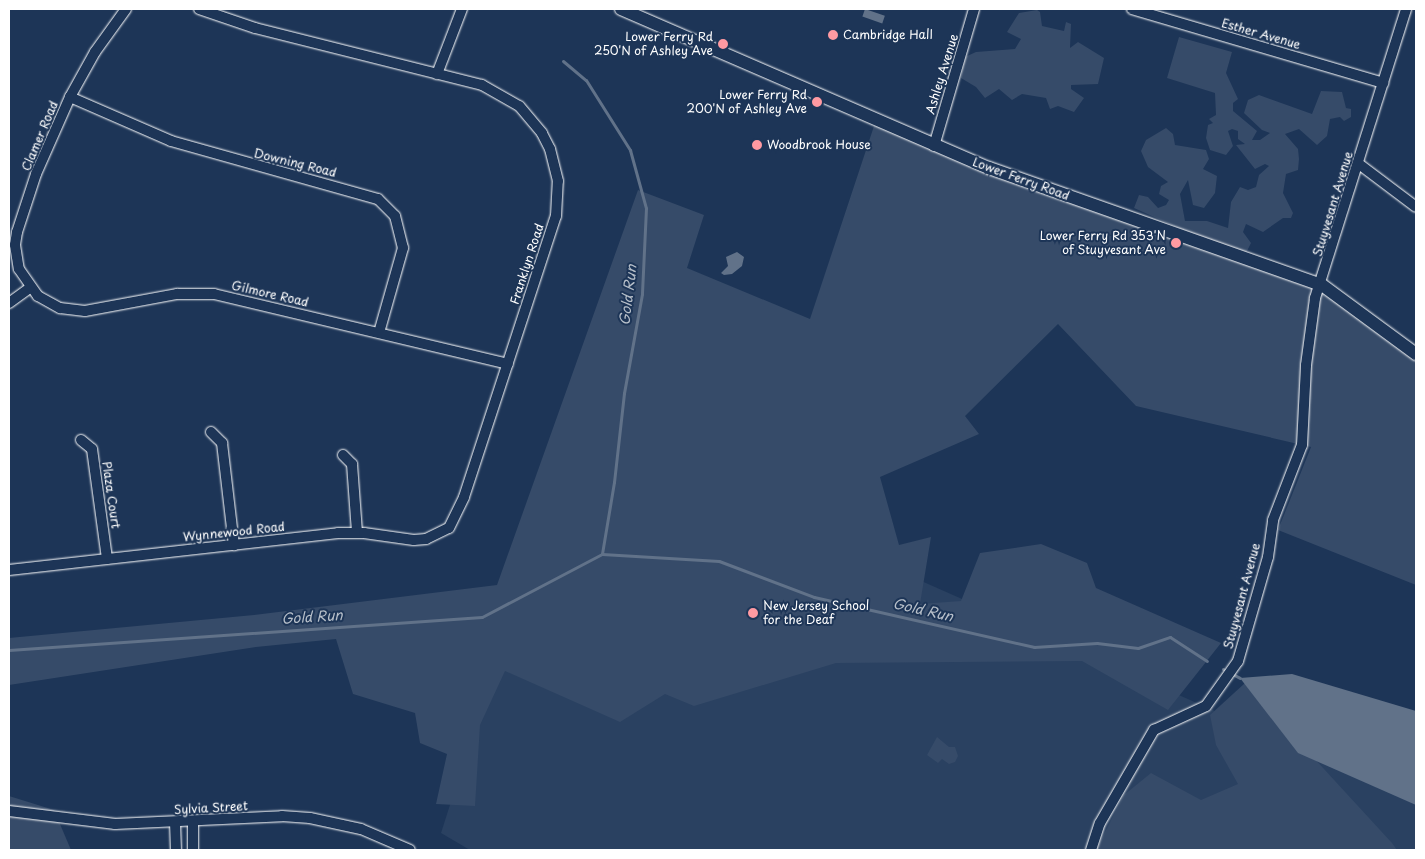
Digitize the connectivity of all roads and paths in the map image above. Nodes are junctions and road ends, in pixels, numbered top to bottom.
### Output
1 (126, 9) edge
2 (199, 9) edge
3 (462, 9) edge
4 (621, 9) edge
5 (974, 9) edge
6 (1132, 9) edge
7 (1406, 9) edge
8 (437, 74) junction
9 (1383, 84) junction
10 (70, 97) junction
11 (934, 146) junction
12 (1359, 164) junction
13 (1416, 207) edge
14 (1322, 284) junction
15 (30, 288) junction
16 (9, 303) edge
17 (379, 333) junction
18 (1416, 354) edge
19 (508, 364) junction
20 (211, 432) dead end
21 (81, 440) dead end
22 (343, 455) dead end
23 (454, 520) joint
24 (357, 532) junction
25 (234, 545) junction
26 (107, 559) junction
27 (9, 570) edge
28 (9, 811) edge
29 (193, 821) junction
30 (175, 822) junction
31 (176, 850) edge
32 (193, 850) edge
33 (410, 850) edge
34 (1090, 850) edge

1 - 10 street, Clamer Road
2 - 8 street
3 - 8 street
4 - 11 street, Lower Ferry Road
5 - 11 street, Ashley Avenue
6 - 9 street, Esther Avenue
7 - 9 street, Stuyvesant Avenue
8 - 19 street, Franklyn Road
9 - 12 street, Stuyvesant Avenue
10 - 15 street, Clamer Road
10 - 17 street, Downing Road
11 - 14 street, Lower Ferry Road
12 - 13 street
12 - 14 street, Stuyvesant Avenue
14 - 18 street, Lower Ferry Road
14 - 34 street, Stuyvesant Avenue
15 - 16 street
15 - 17 street, Gilmore Road
17 - 19 street, Gilmore Road
19 - 23 street, Franklyn Road
20 - 25 street
21 - 26 street, Plaza Court
22 - 24 street
23 - 24 street, Wynnewood Road
24 - 25 street, Wynnewood Road
25 - 26 street, Wynnewood Road
26 - 27 street, Wynnewood Road
28 - 30 street, Sylvia Street
29 - 30 street, Sylvia Street
29 - 32 street
29 - 33 street, Sylvia Street
30 - 31 street

